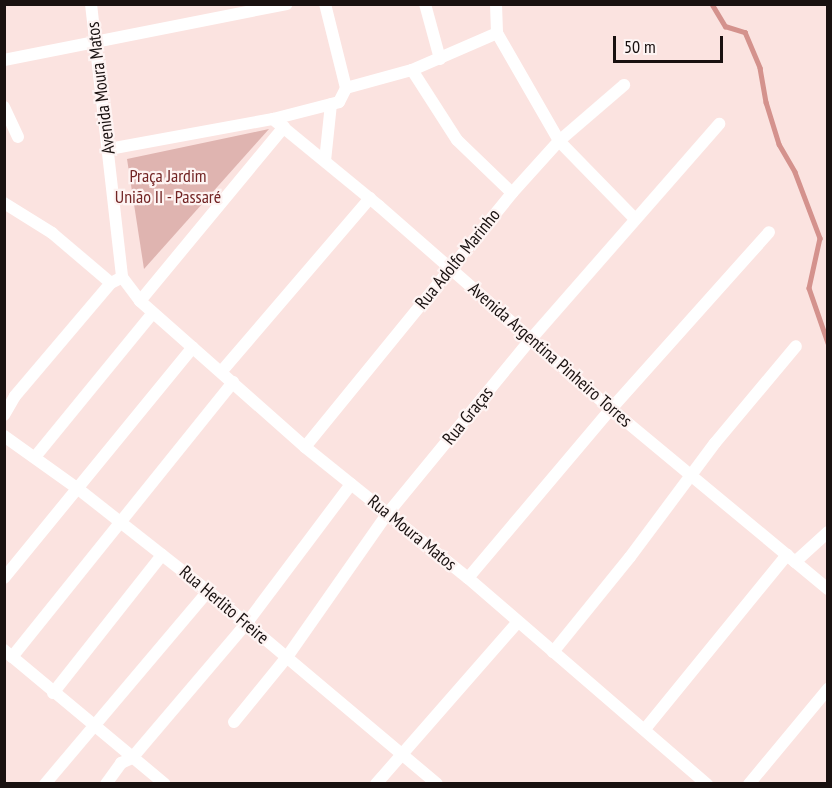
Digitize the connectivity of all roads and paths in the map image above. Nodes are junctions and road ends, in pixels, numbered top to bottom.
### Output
1 (91, 4) edge
2 (286, 4) edge
3 (326, 4) edge
4 (425, 4) edge
5 (496, 4) edge
6 (497, 33) junction
7 (96, 43) junction
8 (440, 59) junction
9 (4, 60) edge
10 (412, 70) junction
11 (624, 85) dead end
12 (346, 88) junction
13 (331, 104) junction
14 (4, 107) edge
15 (279, 123) junction
16 (719, 124) dead end
17 (18, 137) dead end
18 (559, 141) junction
19 (109, 149) junction
20 (325, 161) junction
21 (512, 193) junction
22 (370, 198) junction
23 (4, 203) edge
24 (635, 219) junction
25 (769, 232) dead end
26 (450, 268) junction
27 (117, 280) junction
28 (141, 302) junction
29 (153, 313) junction
30 (531, 339) junction
31 (796, 346) dead end
32 (193, 347) junction
33 (221, 372) junction
34 (233, 382) junction
35 (611, 410) junction
36 (4, 415) edge
37 (4, 436) edge
38 (305, 447) junction
39 (35, 457) junction
40 (691, 475) junction
41 (351, 484) junction
42 (77, 488) junction
43 (388, 513) junction
44 (121, 521) junction
45 (828, 532) edge
46 (162, 555) junction
47 (791, 558) junction
48 (4, 578) edge
49 (468, 578) junction
50 (828, 589) edge
51 (208, 591) junction
52 (516, 623) junction
53 (246, 624) junction
54 (553, 652) junction
55 (8, 653) edge
56 (287, 657) junction
57 (828, 689) edge
58 (53, 693) junction
59 (234, 722) dead end
60 (93, 726) junction
61 (645, 729) junction
62 (402, 754) junction
63 (132, 758) junction
64 (45, 783) edge
65 (106, 783) edge
66 (165, 783) edge
67 (376, 783) edge
68 (437, 783) edge
69 (707, 783) edge
70 (749, 783) edge

1 - 7 street, Avenida Moura Matos
2 - 7 street
3 - 12 street
4 - 8 street
5 - 6 street
6 - 8 street
6 - 18 street
7 - 9 street
7 - 19 street, Avenida Moura Matos
8 - 10 street
10 - 12 street
10 - 21 street
11 - 18 street, Rua Adolfo Marinho
12 - 13 street
13 - 15 street
13 - 20 street
14 - 17 street
15 - 19 street
15 - 20 street, Avenida Argentina Pinheiro Torres
15 - 28 street
16 - 24 street, Rua Graças
18 - 21 street, Rua Adolfo Marinho
18 - 24 street
19 - 27 street, Avenida Moura Matos
20 - 22 street, Avenida Argentina Pinheiro Torres
21 - 26 street, Rua Adolfo Marinho
22 - 26 street, Avenida Argentina Pinheiro Torres
22 - 33 street
23 - 27 street
24 - 30 street, Rua Graças
25 - 35 street
26 - 30 street, Avenida Argentina Pinheiro Torres
26 - 38 street, Rua Adolfo Marinho
27 - 28 street, Rua Moura Matos
27 - 36 street
28 - 29 street, Rua Moura Matos
29 - 32 street, Rua Moura Matos
29 - 39 street
30 - 35 street, Avenida Argentina Pinheiro Torres
30 - 43 street, Rua Graças
31 - 40 street
32 - 33 street, Rua Moura Matos
32 - 42 street
33 - 34 street, Rua Moura Matos
34 - 38 street, Rua Moura Matos
34 - 44 street
35 - 40 street, Avenida Argentina Pinheiro Torres
35 - 49 street
37 - 39 street, Rua Herlito Freire
38 - 41 street, Rua Moura Matos
39 - 42 street, Rua Herlito Freire
40 - 47 street, Avenida Argentina Pinheiro Torres
40 - 54 street
41 - 43 street, Rua Moura Matos
41 - 53 street
42 - 44 street, Rua Herlito Freire
42 - 48 street
43 - 49 street, Rua Moura Matos
43 - 56 street, Rua Graças
44 - 46 street, Rua Herlito Freire
44 - 55 street
45 - 47 street
46 - 51 street, Rua Herlito Freire
46 - 58 street
47 - 50 street, Avenida Argentina Pinheiro Torres
47 - 61 street
49 - 52 street, Rua Moura Matos
51 - 53 street, Rua Herlito Freire
51 - 60 street
52 - 54 street, Rua Moura Matos
52 - 62 street
53 - 56 street, Rua Herlito Freire
53 - 63 street
54 - 61 street, Rua Moura Matos
55 - 58 street
56 - 59 street, Rua Graças
56 - 62 street, Rua Herlito Freire
57 - 70 street
58 - 60 street
60 - 63 street
60 - 64 street
61 - 69 street, Rua Moura Matos
62 - 67 street
62 - 68 street, Rua Herlito Freire
63 - 65 street
63 - 66 street

